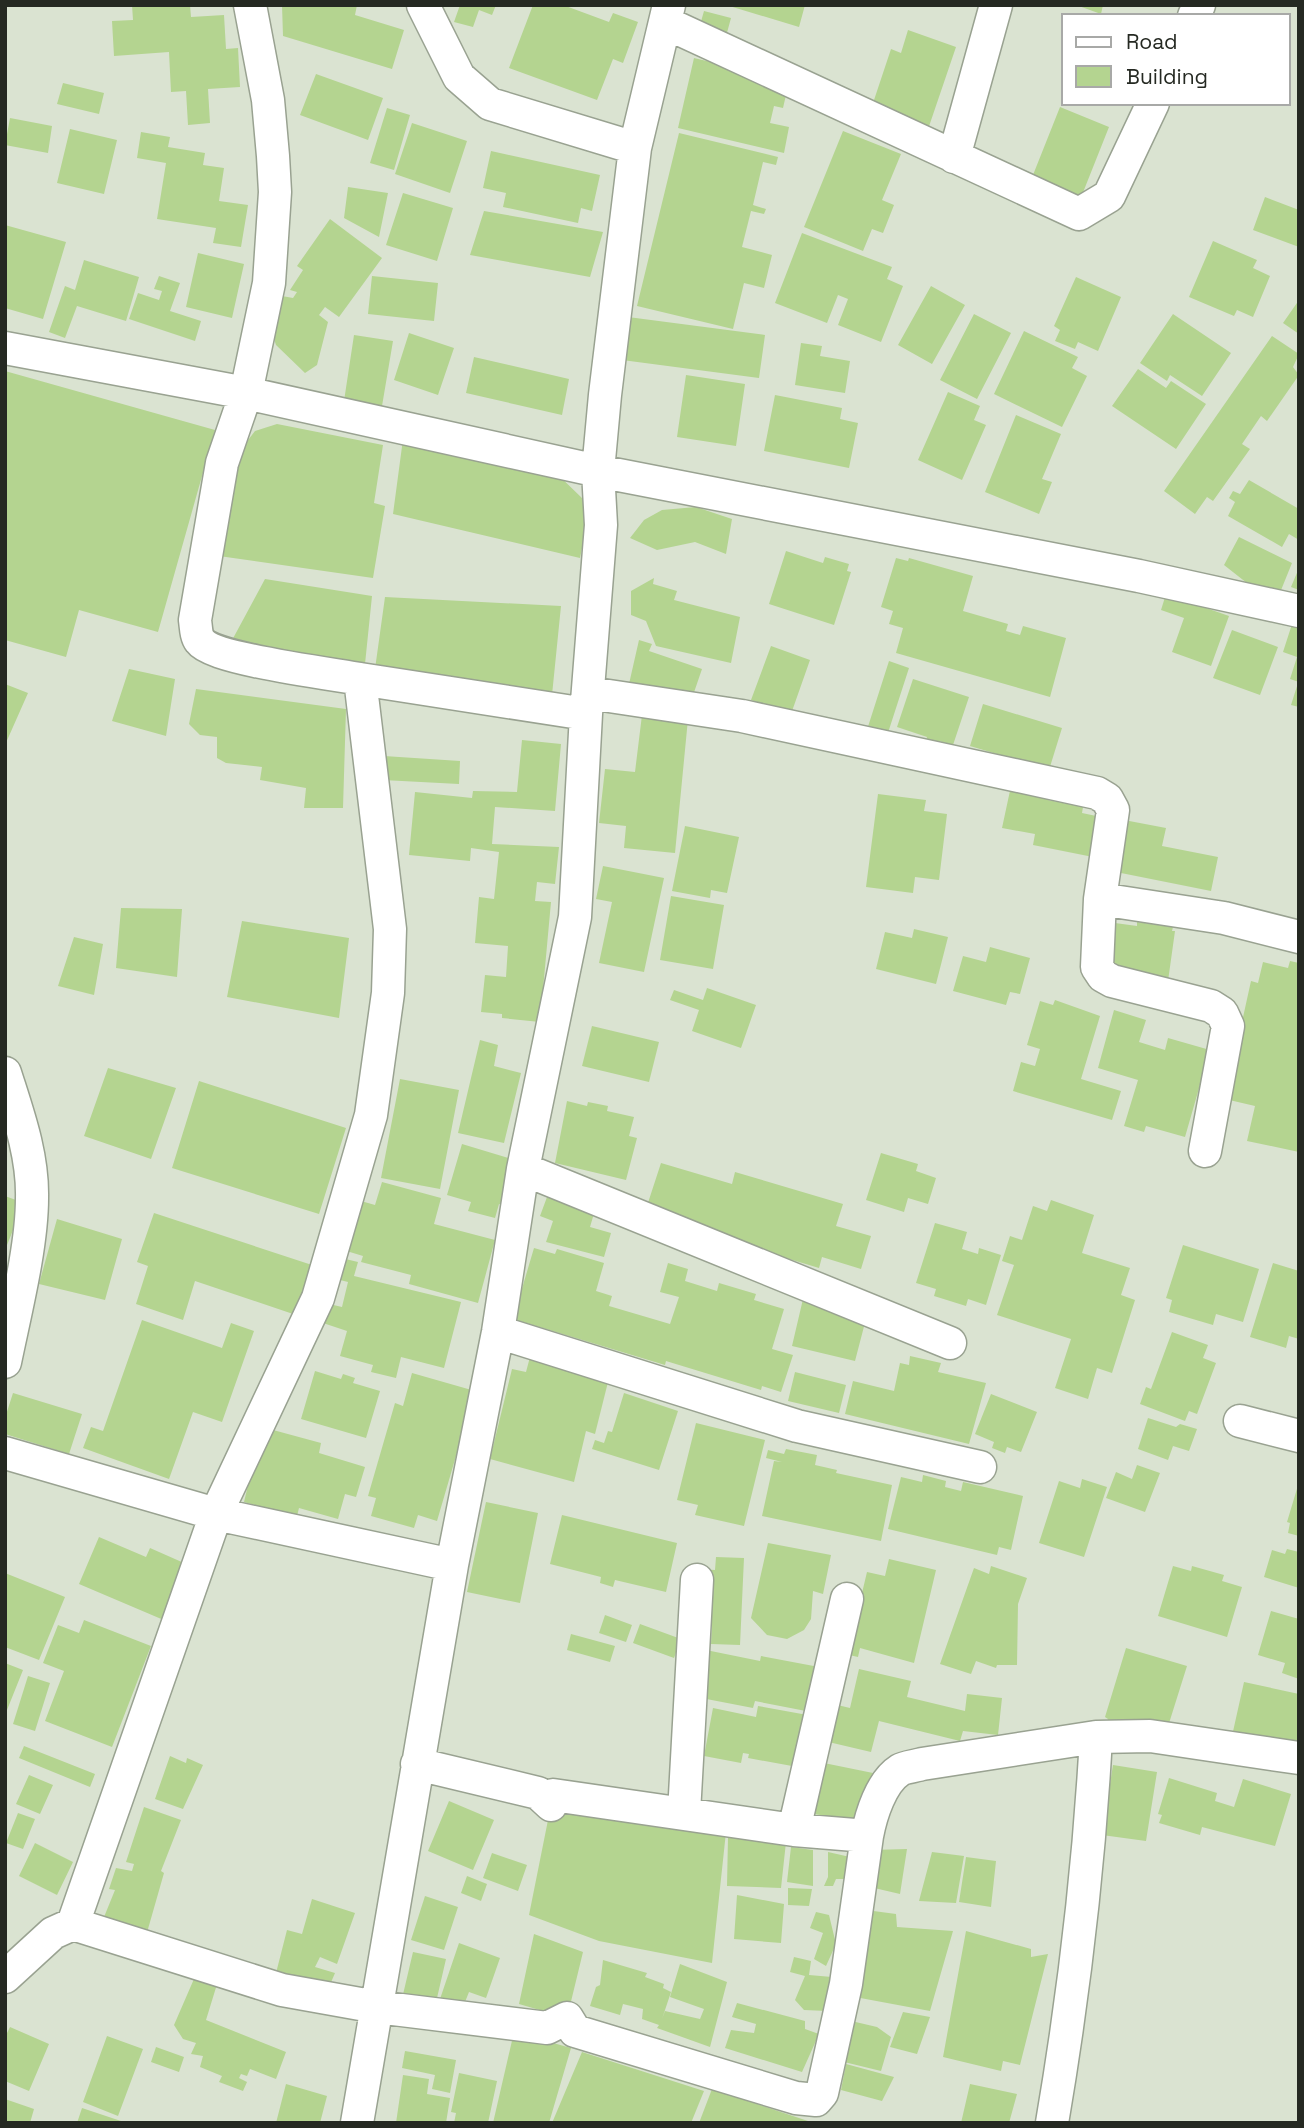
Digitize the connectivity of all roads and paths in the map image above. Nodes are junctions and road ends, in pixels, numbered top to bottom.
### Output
1 (250, 5) edge
2 (423, 5) edge
3 (996, 5) edge
4 (668, 14) edge
5 (1152, 105) edge
6 (635, 148) junction
7 (954, 157) junction
8 (6, 349) edge
9 (246, 393) junction
10 (598, 471) junction
11 (1299, 611) edge
12 (360, 679) junction
13 (587, 704) junction
14 (1100, 899) junction
15 (1299, 937) edge
16 (5, 1073) edge
17 (1205, 1151) dead end
18 (523, 1169) junction
19 (498, 1332) junction
20 (950, 1343) dead end
21 (5, 1362) edge
22 (1240, 1420) dead end
23 (1299, 1436) edge
24 (5, 1453) edge
25 (980, 1467) dead end
26 (216, 1514) junction
27 (452, 1566) junction
28 (696, 1580) dead end
29 (848, 1599) dead end
30 (1096, 1737) junction
31 (1299, 1758) edge
32 (417, 1764) junction
33 (684, 1813) junction
34 (794, 1830) junction
35 (867, 1836) junction
36 (73, 1924) junction
37 (5, 1977) edge
38 (377, 2007) junction
39 (356, 2123) edge
40 (1052, 2123) edge

1 - 9 street
2 - 6 street
3 - 7 street
4 - 6 street
4 - 7 street
5 - 7 street
6 - 10 street
8 - 9 street
9 - 10 street
9 - 12 street
10 - 11 street
10 - 13 street
12 - 13 street
12 - 26 street
13 - 14 street
13 - 18 street
14 - 15 street
14 - 17 street
16 - 21 street
18 - 19 street
18 - 20 street
19 - 25 street
19 - 27 street
22 - 23 street
24 - 26 street
26 - 27 street
26 - 36 street
27 - 32 street
28 - 33 street
29 - 34 street
30 - 31 street
30 - 35 street
30 - 40 street
32 - 33 street
32 - 38 street
33 - 34 street
34 - 35 street
35 - 38 street
36 - 37 street
36 - 38 street
38 - 39 street

